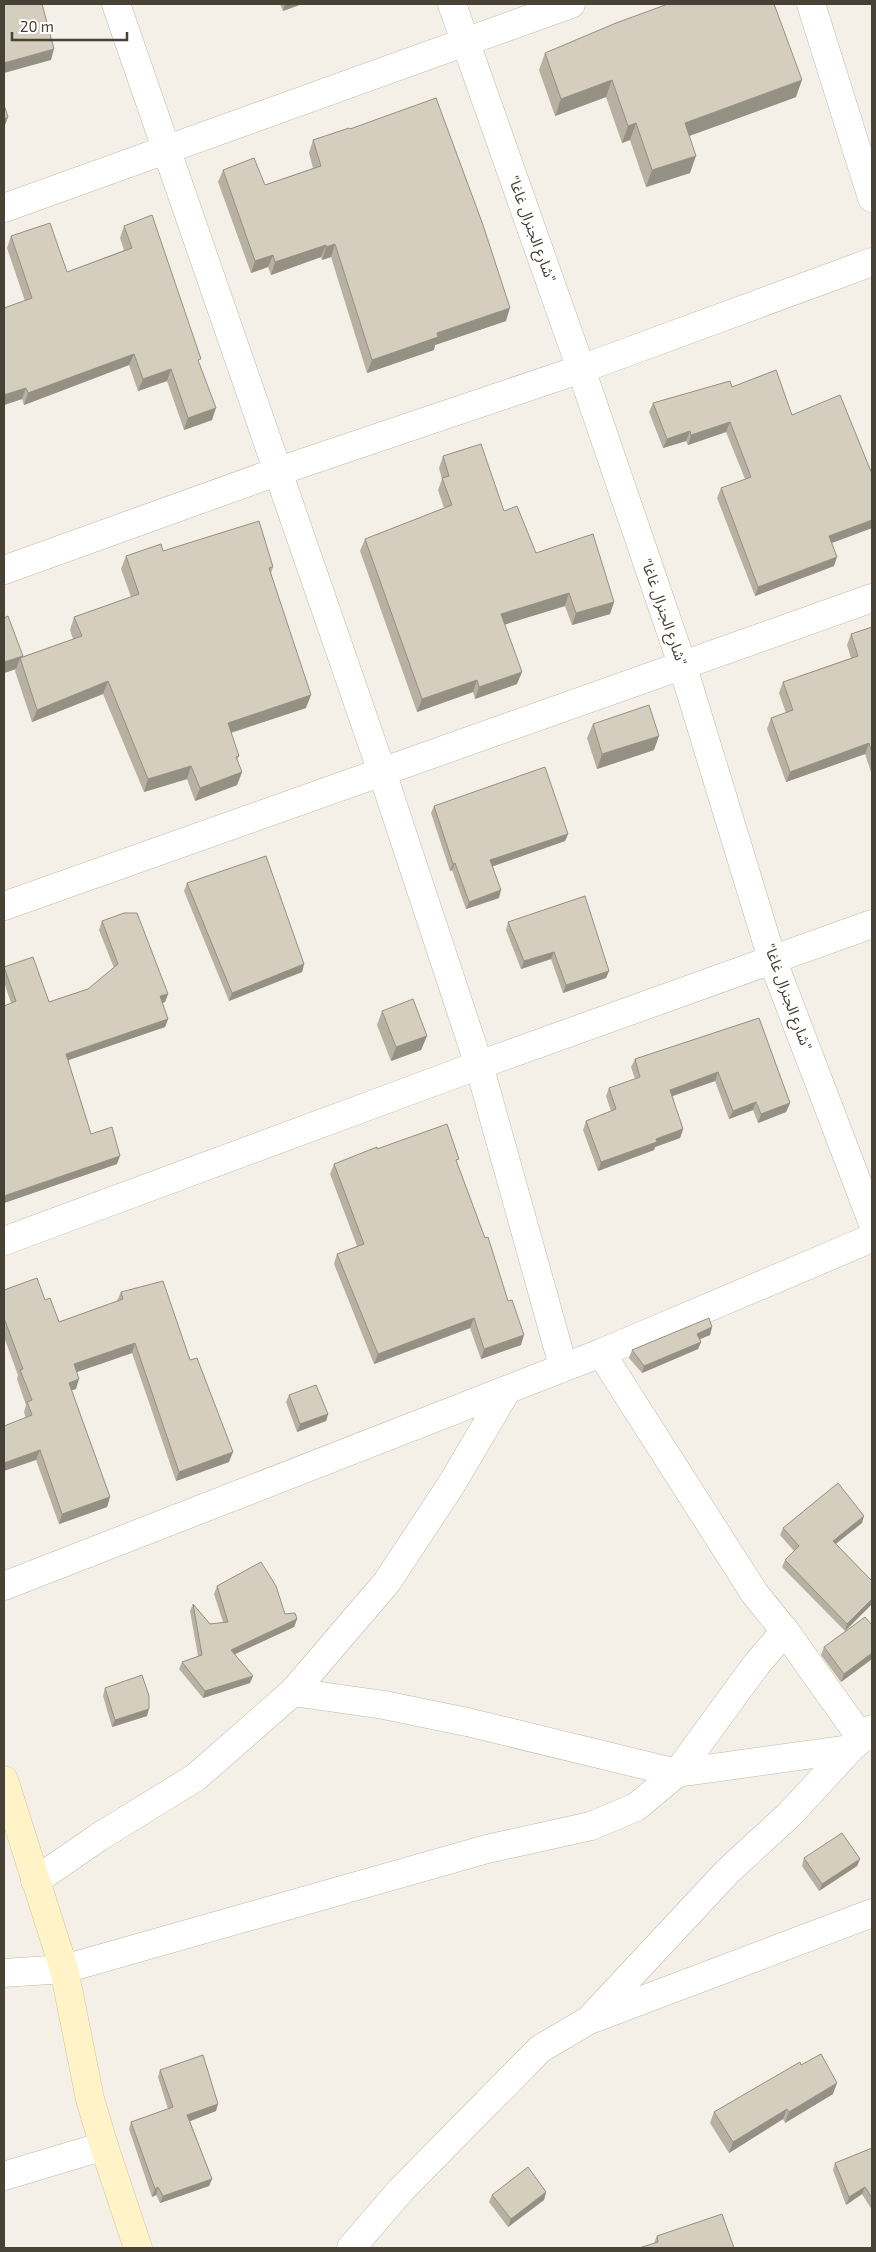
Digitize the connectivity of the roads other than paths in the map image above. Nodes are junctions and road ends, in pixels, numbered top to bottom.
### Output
1 (116, 4) edge
2 (452, 4) edge
3 (571, 4) edge
4 (811, 4) edge
5 (465, 43) junction
6 (165, 150) junction
7 (872, 198) edge
8 (4, 208) edge
9 (872, 262) edge
10 (581, 369) junction
11 (279, 471) junction
12 (4, 570) edge
13 (872, 598) edge
14 (682, 664) junction
15 (382, 772) junction
16 (4, 906) edge
17 (872, 924) edge
18 (772, 959) junction
19 (479, 1065) junction
20 (872, 1221) edge
21 (872, 1238) edge
22 (4, 1241) edge
23 (600, 1353) junction
24 (563, 1366) junction
25 (506, 1390) junction
26 (4, 1586) edge
27 (785, 1631) junction
28 (293, 1692) junction
29 (861, 1739) edge
30 (678, 1773) junction
31 (4, 1780) edge
32 (35, 1881) junction
33 (872, 1913) edge
34 (64, 1969) junction
35 (4, 1973) edge
36 (589, 2020) junction
37 (104, 2146) junction
38 (4, 2176) edge
39 (138, 2248) edge
40 (351, 2248) edge

1 - 6 street
2 - 5 street, "شارع الجنرال غاغا"
3 - 5 street
4 - 7 street
5 - 6 street
5 - 10 street, "شارع الجنرال غاغا"
6 - 8 street
6 - 11 street
9 - 10 street
10 - 11 street
10 - 14 street, "شارع الجنرال غاغا"
11 - 12 street
11 - 15 street
13 - 14 street
14 - 15 street
14 - 18 street, "شارع الجنرال غاغا"
15 - 16 street
15 - 19 street
17 - 18 street
18 - 19 street
18 - 20 street, "شارع الجنرال غاغا"
19 - 22 street
19 - 24 street
21 - 23 street
23 - 24 street
23 - 27 street
24 - 25 street
25 - 26 street
25 - 28 street
27 - 29 street
27 - 30 street
28 - 30 street
28 - 32 street
29 - 30 street
29 - 36 street
30 - 34 street
31 - 32 main road
32 - 34 main road
33 - 36 street
34 - 35 street
34 - 37 main road
36 - 40 street
37 - 38 street
37 - 39 main road

